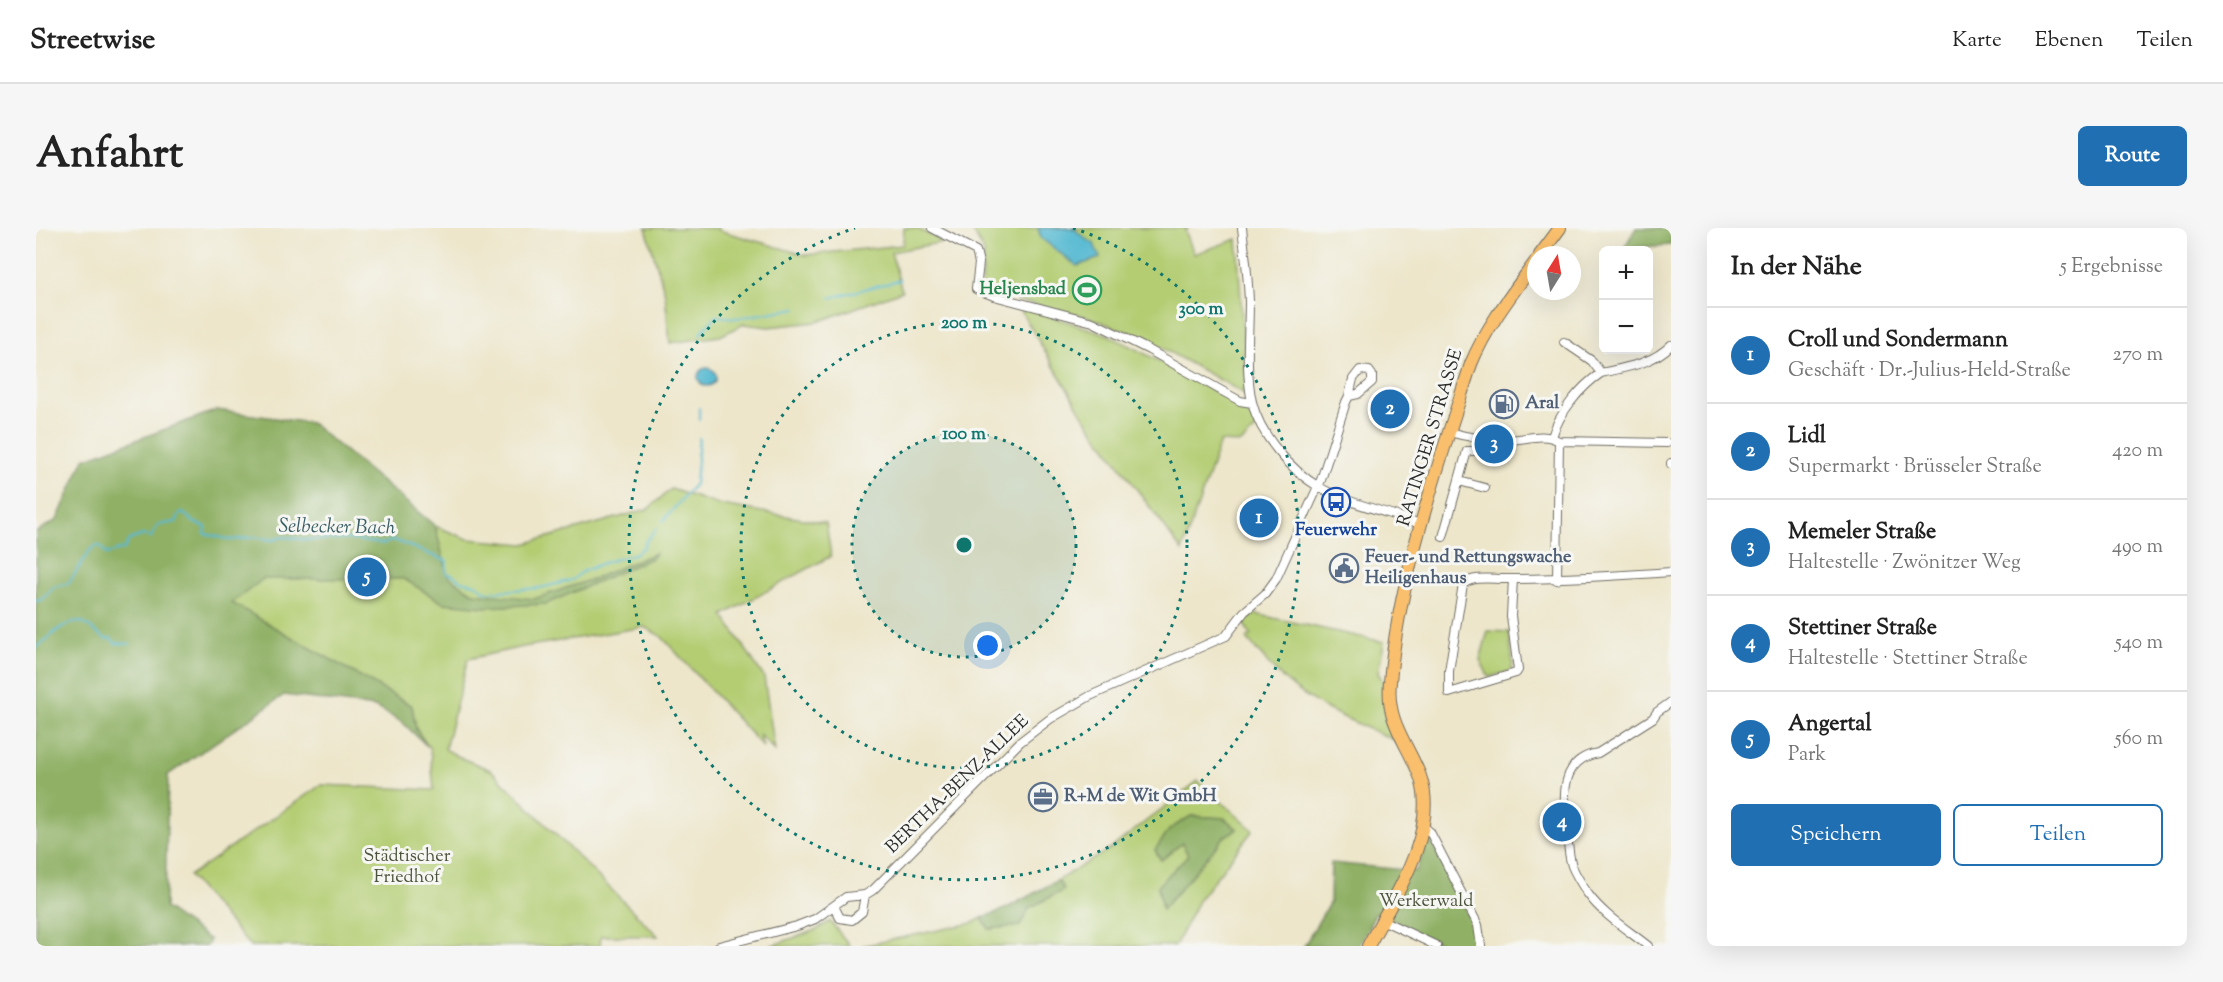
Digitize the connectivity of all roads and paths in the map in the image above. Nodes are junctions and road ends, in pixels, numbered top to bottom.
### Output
1 (932, 228) edge
2 (1242, 228) edge
3 (1560, 228) edge
4 (1547, 246) edge
5 (1527, 273) edge
6 (1564, 342) dead end
7 (1671, 345) edge
8 (1601, 373) junction
9 (1350, 396) dead end
10 (1252, 403) junction
11 (1449, 432) junction
12 (1489, 439) junction
13 (1556, 439) junction
14 (1670, 443) edge
15 (1459, 481) junction
16 (1318, 487) junction
17 (1485, 488) dead end
18 (1422, 525) junction
19 (1443, 537) dead end
20 (1671, 572) edge
21 (1513, 579) junction
22 (1557, 580) junction
23 (1671, 702) edge
24 (1422, 825) junction
25 (865, 895) junction
26 (834, 906) junction
27 (1382, 920) junction
28 (719, 946) edge
29 (1368, 946) edge
30 (1437, 946) edge
31 (1481, 946) edge
32 (1648, 946) edge

1 - 10 street
2 - 10 street
3 - 4 main road
5 - 11 main road, RATINGER STRASSE
6 - 8 street
7 - 8 street
8 - 13 street
9 - 16 street, BERTHA-BENZ-ALLEE
10 - 16 street
11 - 12 street
11 - 18 main road, RATINGER STRASSE
12 - 13 street
12 - 15 street
13 - 14 street
13 - 22 street
15 - 17 street
15 - 19 street
16 - 18 street
16 - 25 street, BERTHA-BENZ-ALLEE
18 - 24 main road, RATINGER STRASSE
20 - 22 street
21 - 21 street
21 - 22 street
23 - 32 street
24 - 27 main road, RATINGER STRASSE
24 - 31 street
25 - 26 street, BERTHA-BENZ-ALLEE
25 - 26 street
26 - 28 street, BERTHA-BENZ-ALLEE
27 - 29 main road, RATINGER STRASSE
27 - 30 street

